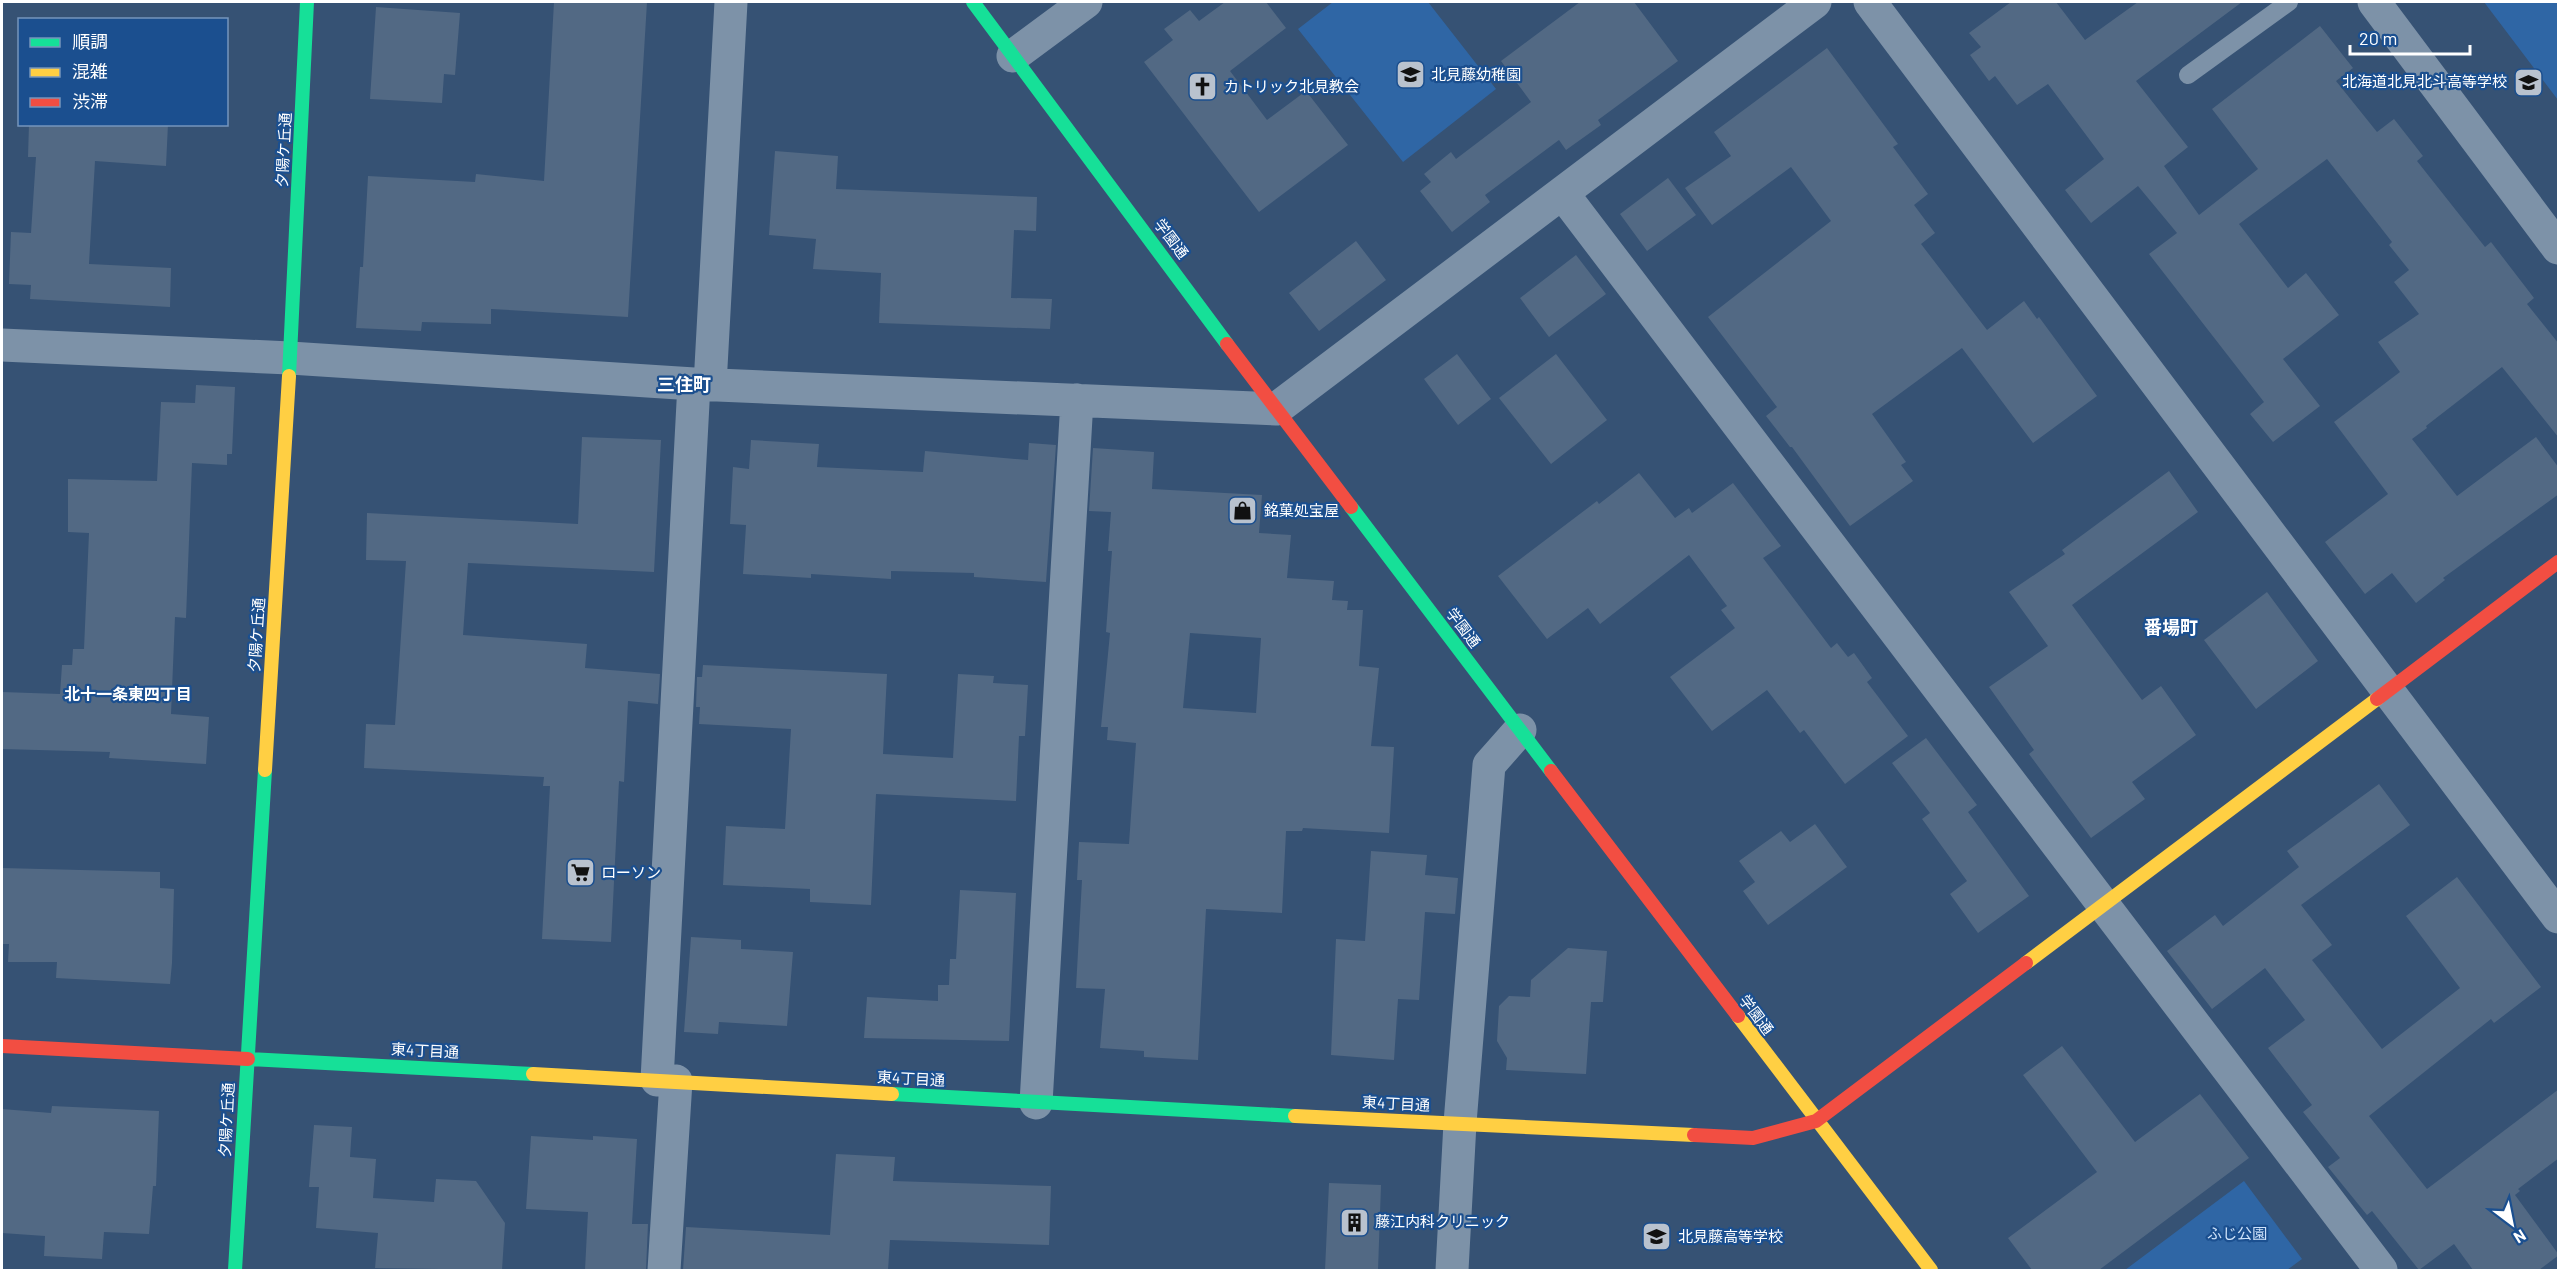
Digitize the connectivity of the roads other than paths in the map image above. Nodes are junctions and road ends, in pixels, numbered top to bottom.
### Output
1 (307, 2) edge
2 (731, 2) edge
3 (973, 2) edge
4 (1086, 2) edge
5 (1815, 2) edge
6 (1869, 2) edge
7 (2289, 2) edge
8 (2374, 2) edge
9 (1014, 56) junction
10 (2188, 75) dead end
11 (1563, 194) junction
12 (2559, 248) edge
13 (2, 345) edge
14 (290, 358) junction
15 (702, 384) junction
16 (1077, 400) junction
17 (1276, 408) junction
18 (2559, 562) edge
19 (2388, 691) junction
20 (1520, 730) junction
21 (2102, 906) junction
22 (2559, 917) edge
23 (2, 1046) edge
24 (247, 1059) junction
25 (667, 1081) junction
26 (1036, 1103) junction
27 (1816, 1121) junction
28 (1460, 1123) junction
29 (235, 1270) edge
30 (664, 1270) edge
31 (1452, 1270) edge
32 (1931, 1270) edge
33 (2381, 1270) edge

1 - 14 street, 夕陽ケ丘通
2 - 15 street
3 - 9 street, 学園通
4 - 9 street
5 - 11 street
6 - 19 street
7 - 10 lane
8 - 12 street
9 - 17 street, 学園通
11 - 17 street
11 - 21 street
13 - 14 street
14 - 15 street
14 - 24 street, 夕陽ケ丘通
15 - 16 street
15 - 25 street
16 - 17 street
16 - 26 street
17 - 20 street, 学園通
18 - 19 street
19 - 21 street
19 - 22 street
20 - 27 street, 学園通
20 - 28 street
21 - 27 street
21 - 33 street
23 - 24 street, 東4丁目通
24 - 25 street, 東4丁目通
24 - 29 street, 夕陽ケ丘通
25 - 26 street, 東4丁目通
25 - 30 street
26 - 28 street, 東4丁目通
27 - 28 street, 東4丁目通
27 - 32 street, 学園通
28 - 31 street

